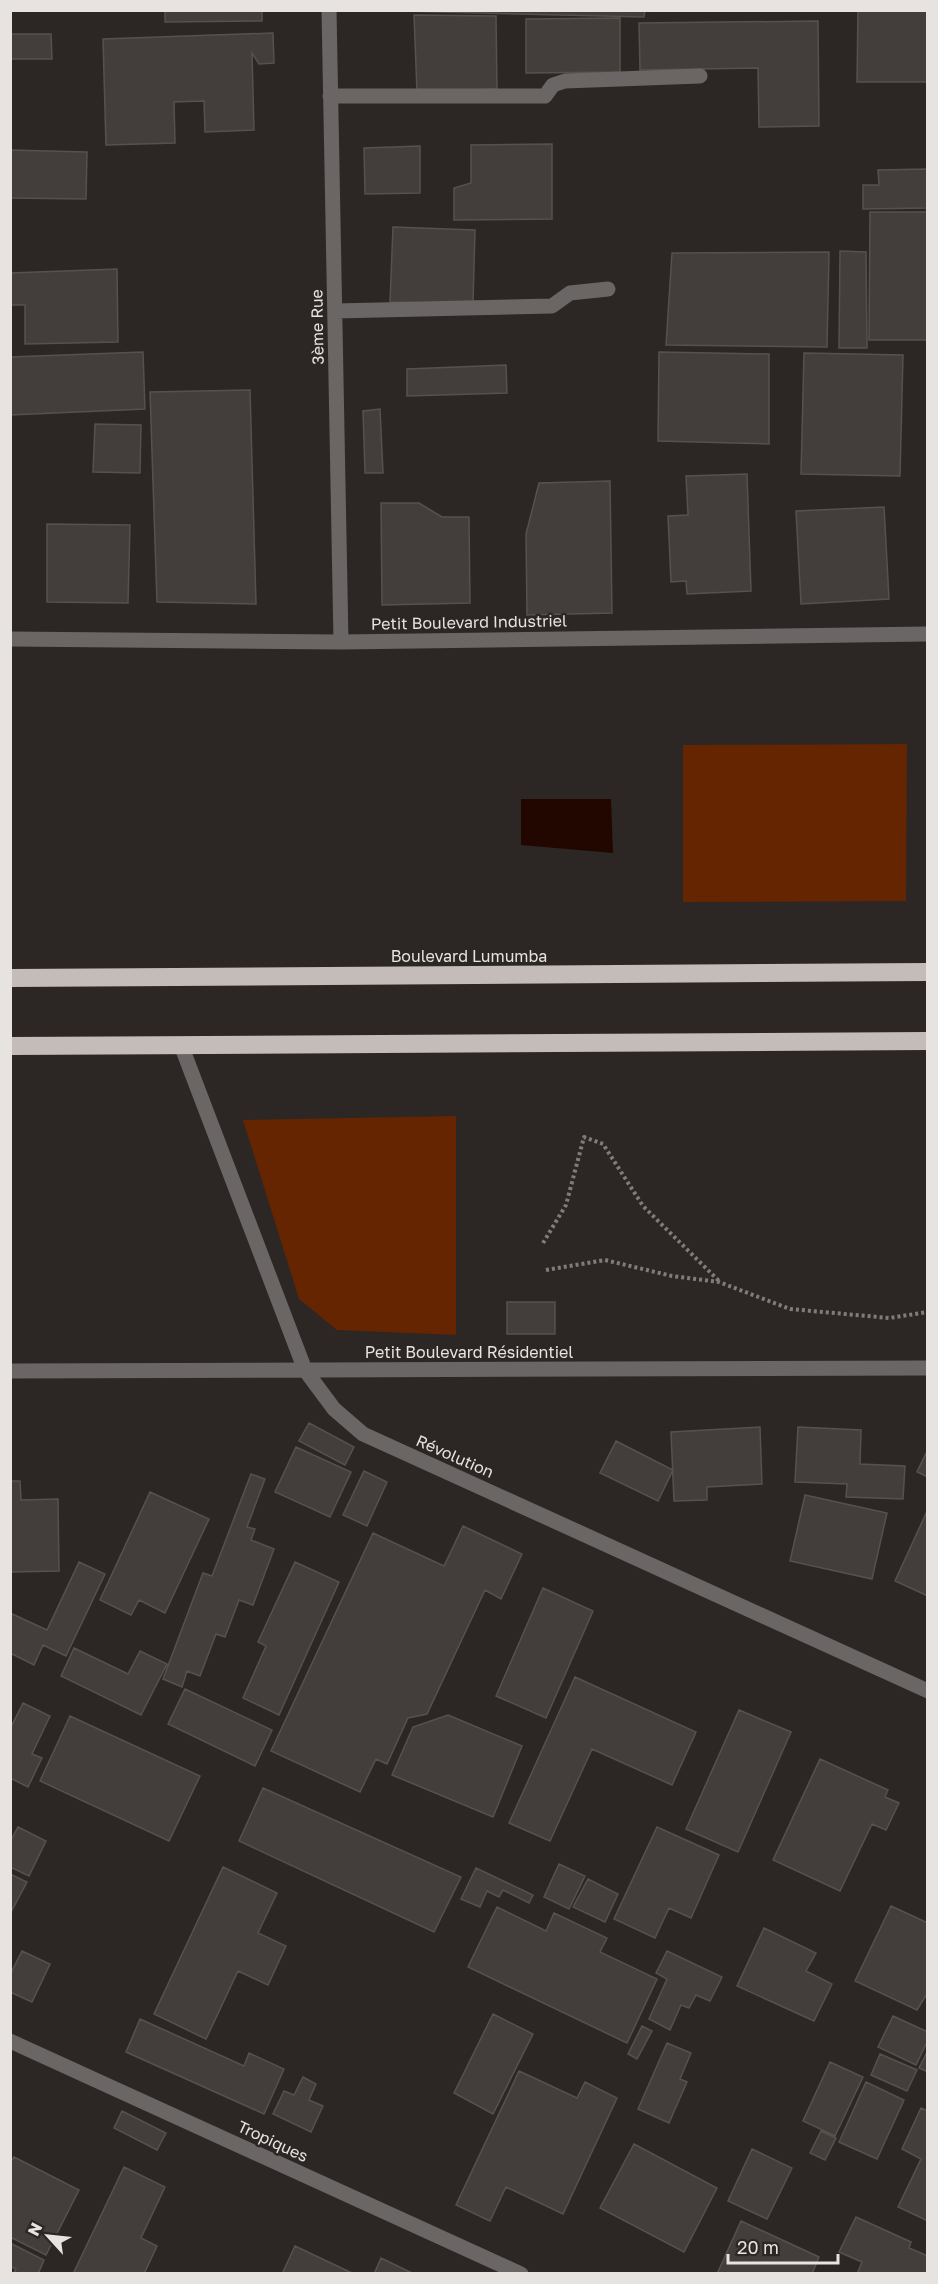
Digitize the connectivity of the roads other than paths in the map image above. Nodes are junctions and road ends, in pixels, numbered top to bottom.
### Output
1 (329, 10) edge
2 (700, 76) dead end
3 (330, 96) junction
4 (608, 289) dead end
5 (335, 311) junction
6 (927, 634) edge
7 (10, 639) edge
8 (342, 642) junction
9 (927, 972) edge
10 (10, 978) edge
11 (927, 1041) edge
12 (181, 1045) junction
13 (10, 1046) edge
14 (927, 1368) edge
15 (305, 1370) junction
16 (10, 1371) edge
17 (927, 1691) edge
18 (10, 2041) edge
19 (521, 2274) edge

1 - 3 street, 3ème Rue
2 - 3 street
3 - 5 street, 3ème Rue
4 - 5 street
5 - 8 street, 3ème Rue
6 - 8 street, Petit Boulevard Industriel
7 - 8 street, Petit Boulevard Industriel
9 - 10 highway, Boulevard Lumumba
11 - 12 highway
12 - 13 highway
12 - 15 street, Révolution
14 - 15 street, Petit Boulevard Résidentiel
15 - 16 street, Petit Boulevard Résidentiel
15 - 17 street, Révolution
18 - 19 street, Tropiques

